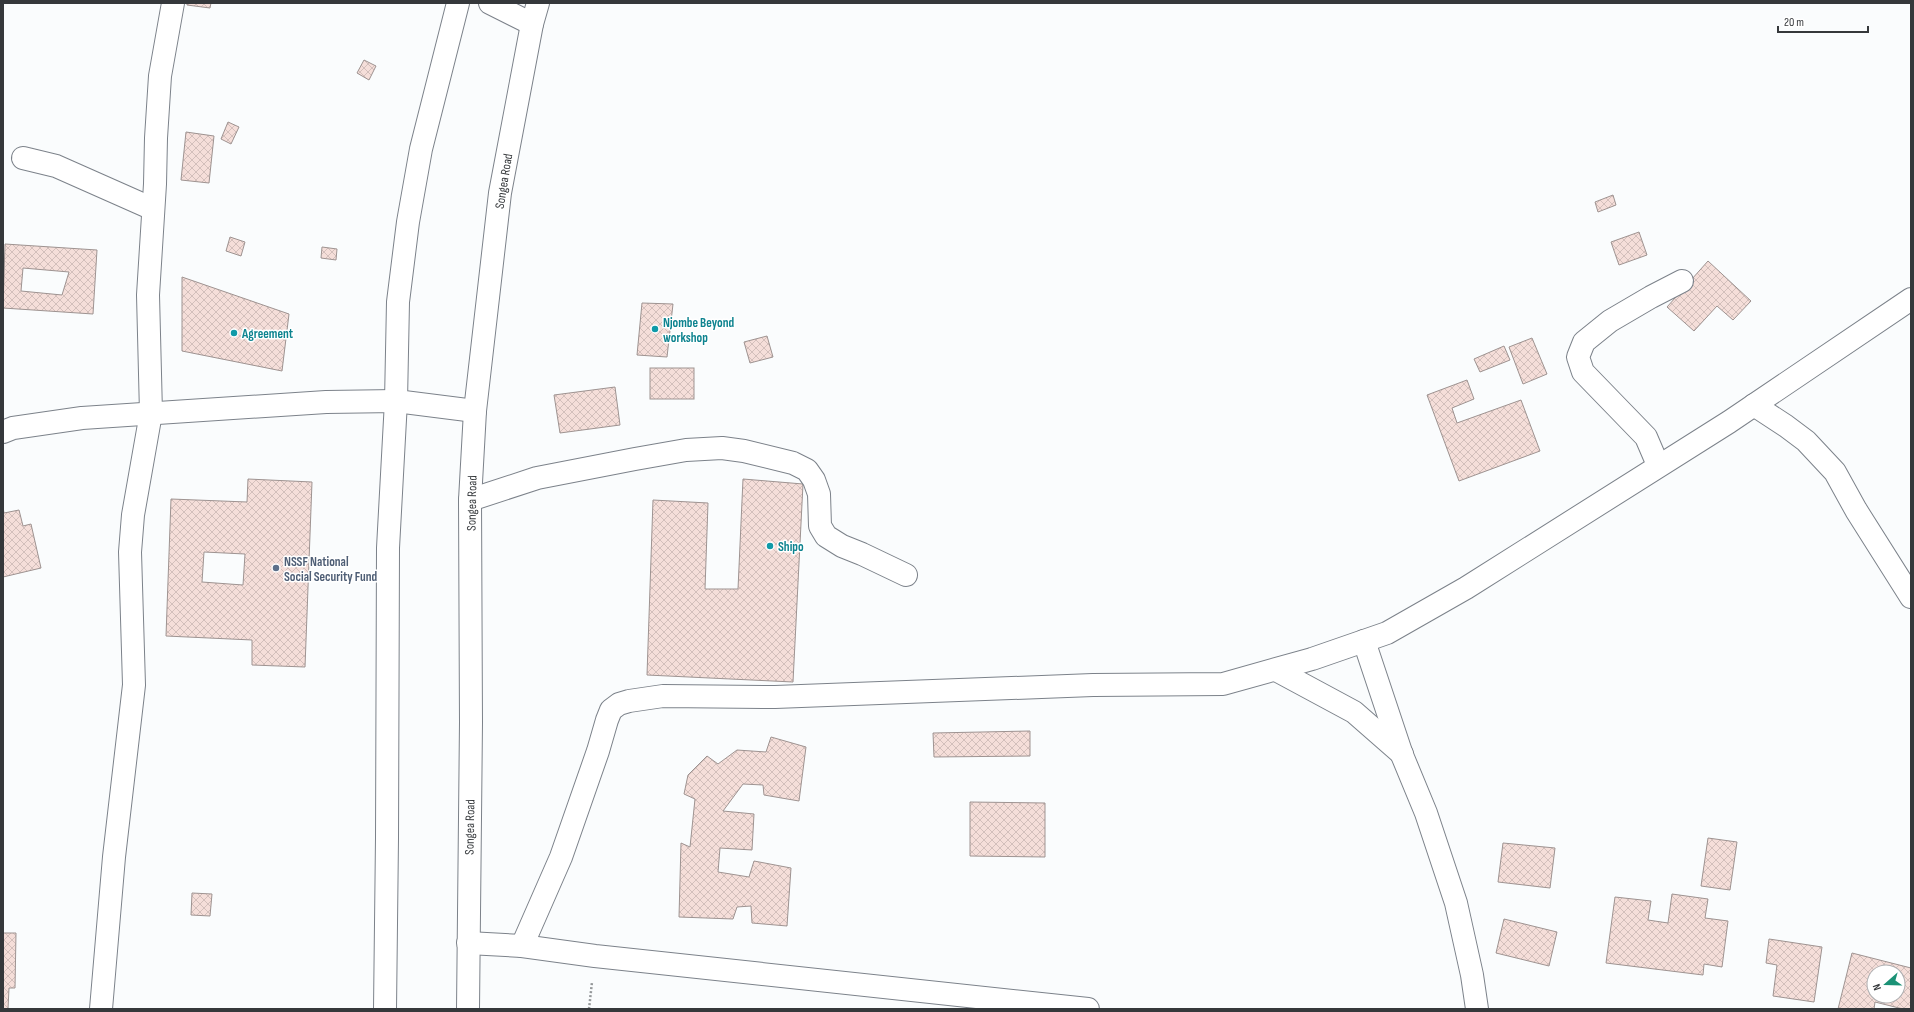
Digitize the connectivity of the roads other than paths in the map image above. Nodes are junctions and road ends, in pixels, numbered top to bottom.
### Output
1 (173, 3) edge
2 (458, 3) edge
3 (490, 3) edge
4 (538, 3) edge
5 (532, 24) junction
6 (23, 158) dead end
7 (153, 209) junction
8 (1682, 281) dead end
9 (1911, 298) edge
10 (396, 401) junction
11 (1754, 405) junction
12 (475, 411) junction
13 (151, 413) junction
14 (3, 432) edge
15 (1658, 466) junction
16 (470, 500) junction
17 (906, 575) dead end
18 (1911, 597) edge
19 (1364, 641) junction
20 (1276, 670) junction
21 (1402, 755) junction
22 (468, 943) junction
23 (522, 946) junction
24 (101, 1009) edge
25 (384, 1009) edge
26 (468, 1009) edge
27 (1088, 1009) edge
28 (1477, 1009) edge

1 - 7 main road
2 - 10 main road
3 - 5 main road
4 - 5 main road, Songea Road
5 - 12 main road, Songea Road
6 - 7 main road
7 - 13 main road
8 - 15 main road
9 - 11 main road
10 - 12 main road
10 - 13 main road
10 - 25 main road
11 - 15 main road
11 - 18 main road
12 - 16 main road, Songea Road
13 - 14 main road
13 - 24 main road
15 - 19 main road
16 - 17 main road
16 - 22 main road, Songea Road
19 - 20 main road
19 - 21 main road
20 - 21 main road
20 - 23 main road
21 - 28 main road
22 - 23 main road
22 - 26 main road, Songea Road
23 - 27 main road

